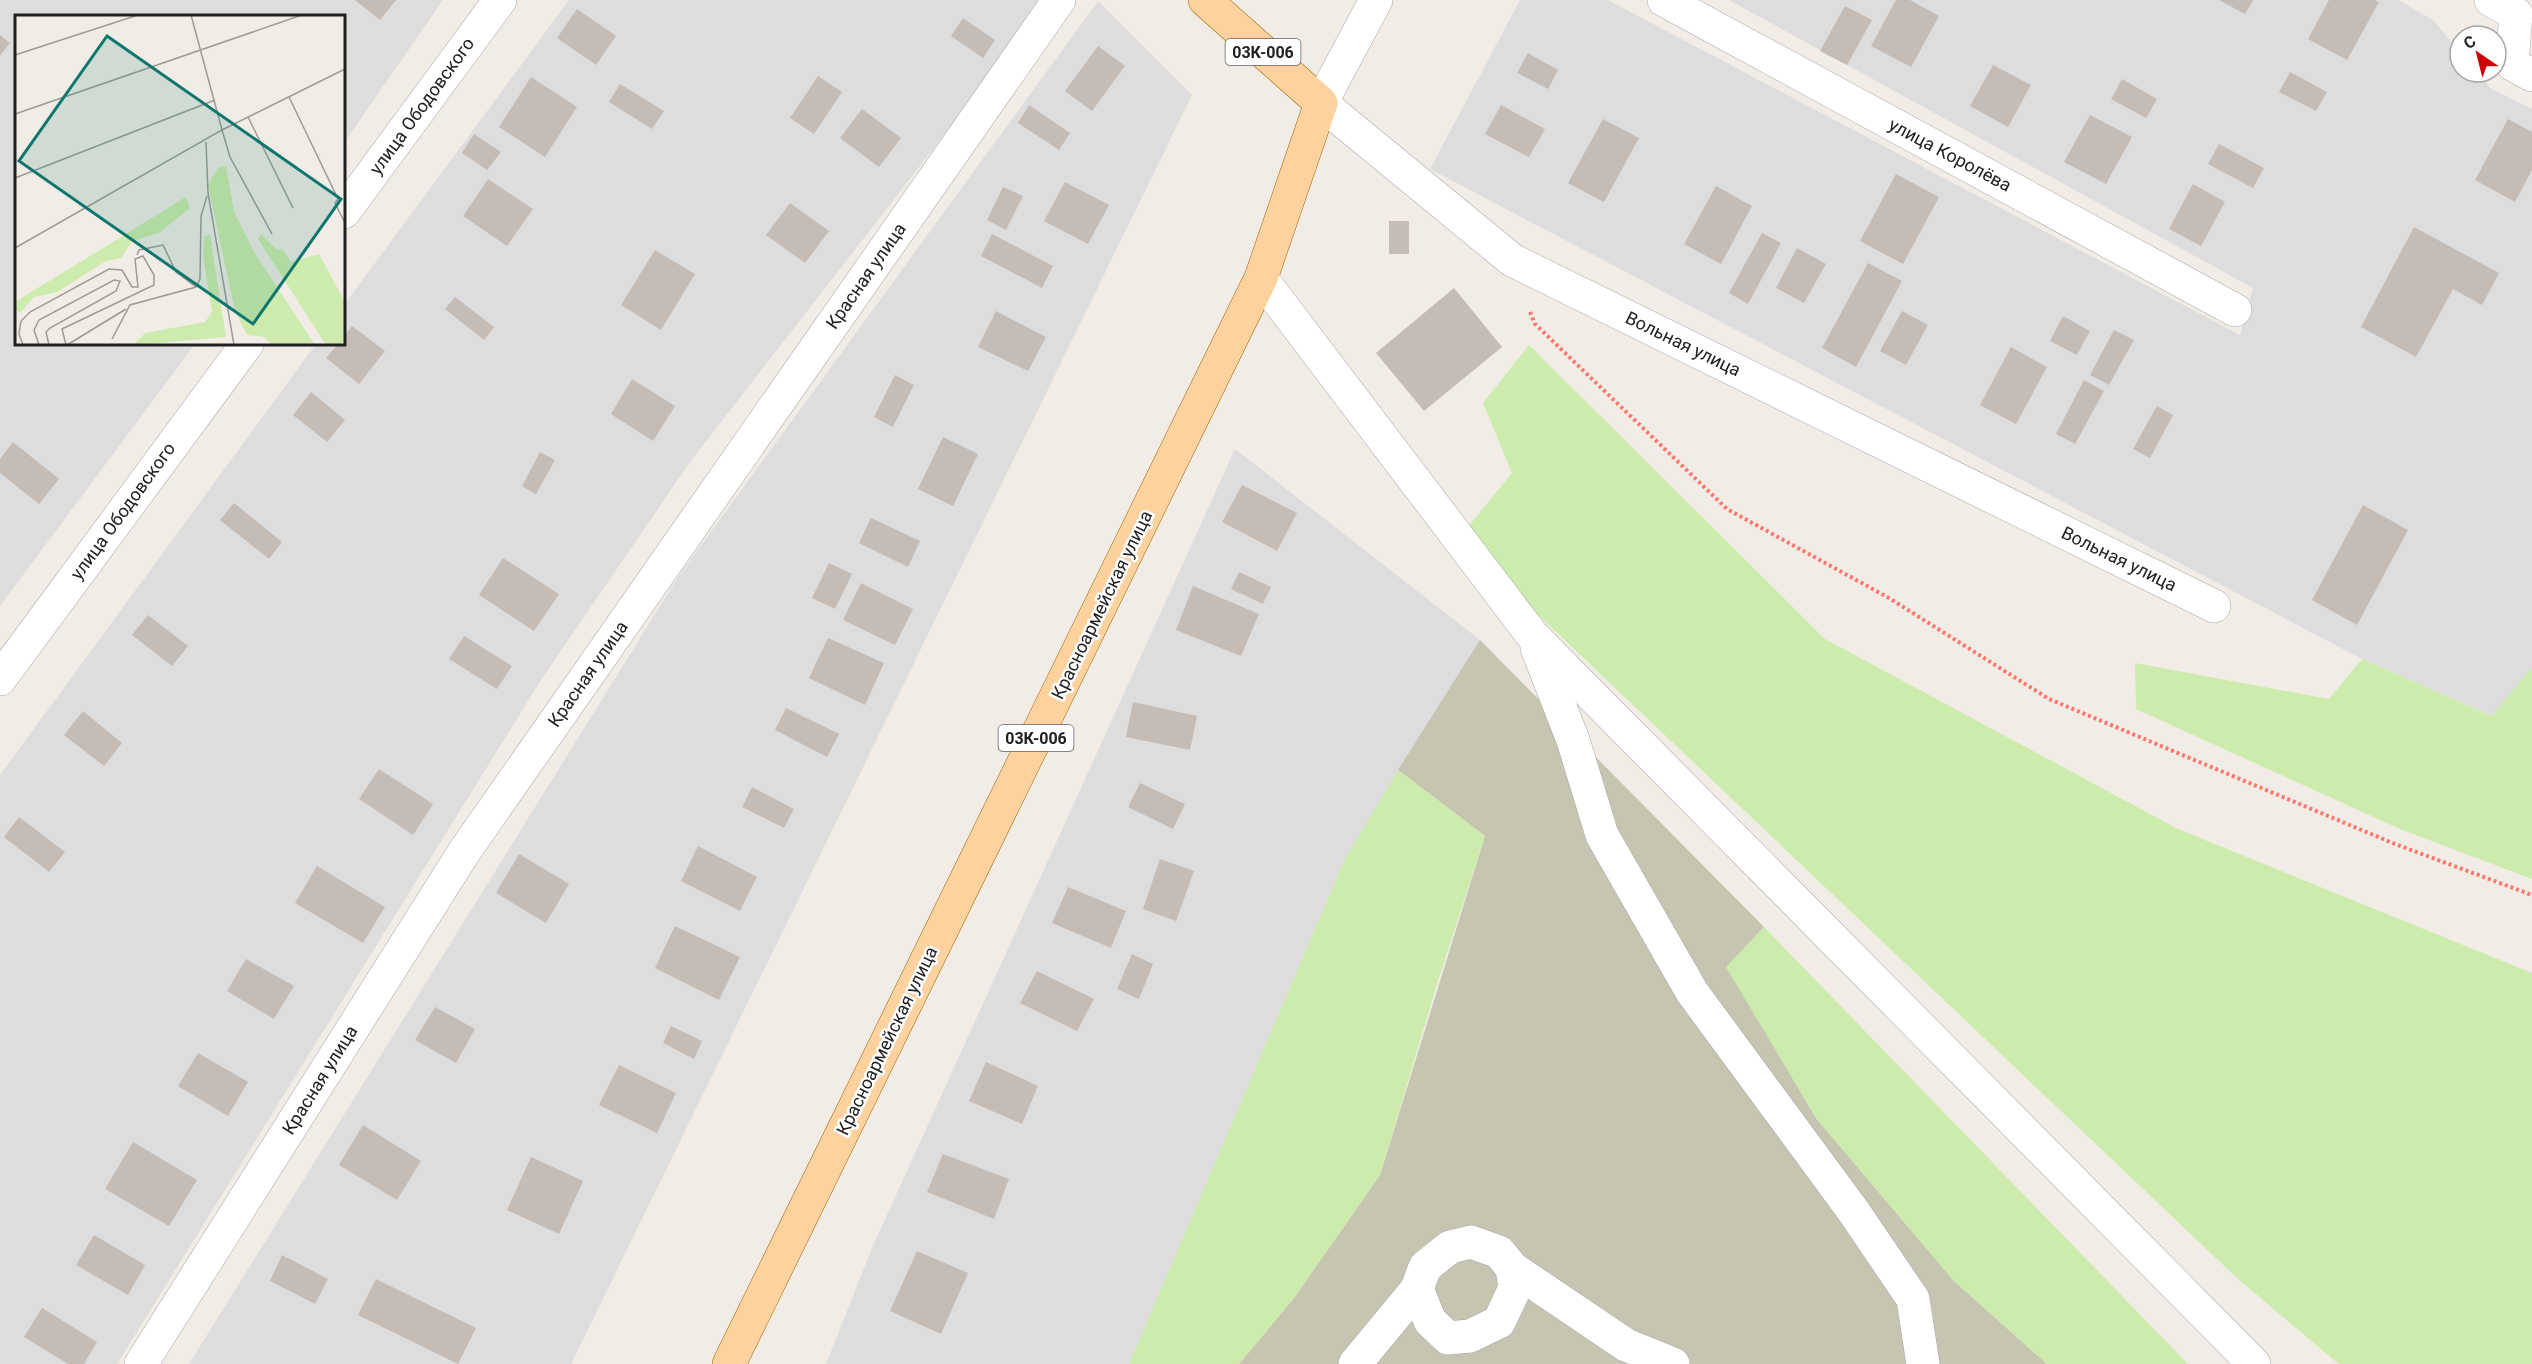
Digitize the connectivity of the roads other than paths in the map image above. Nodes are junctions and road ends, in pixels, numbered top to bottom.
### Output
1 (500, 0) edge
2 (1059, 0) edge
3 (1205, 0) edge
4 (1376, 0) edge
5 (1664, 0) edge
6 (2510, 5) edge
7 (2532, 75) edge
8 (1321, 104) junction
9 (345, 211) edge
10 (1261, 278) junction
11 (2235, 310) dead end
12 (246, 345) edge
13 (2214, 606) dead end
14 (1533, 635) junction
15 (0, 679) edge
16 (1512, 1268) junction
17 (1417, 1289) junction
18 (141, 1364) edge
19 (729, 1364) edge
20 (1355, 1364) edge
21 (1673, 1364) edge
22 (1923, 1364) edge
23 (2254, 1364) edge

1 - 9 street, улица Ободовского
2 - 18 street, Красная улица
3 - 8 main road, Вольная улица / 03К-006
4 - 8 street, Красноармейская улица
5 - 11 street, улица Королёва
6 - 7 street
8 - 10 main road, Красноармейская улица / 03К-006
8 - 13 street, Вольная улица
10 - 14 street
10 - 19 main road, Красноармейская улица / 03К-006
12 - 15 street, улица Ободовского
14 - 22 street
14 - 23 street
16 - 17 street
16 - 17 street
16 - 21 street
17 - 20 street

